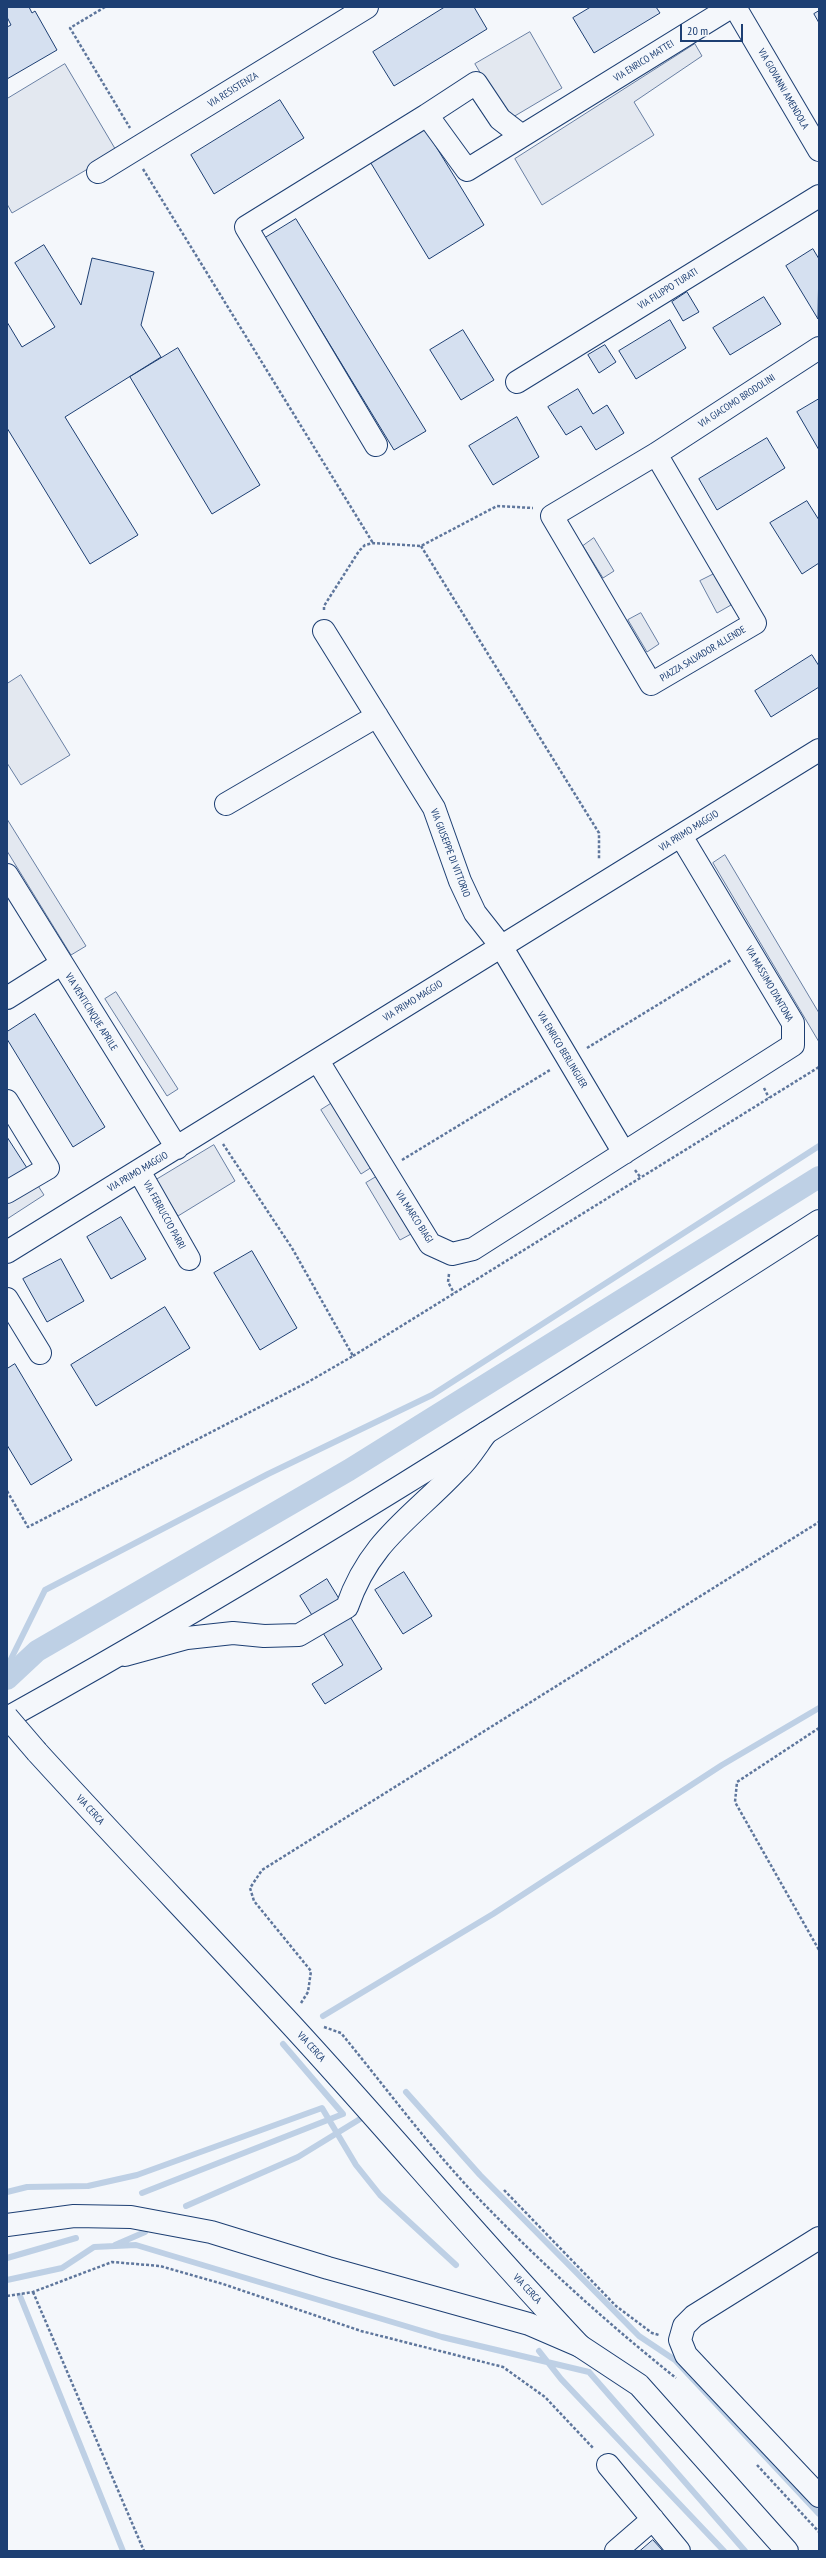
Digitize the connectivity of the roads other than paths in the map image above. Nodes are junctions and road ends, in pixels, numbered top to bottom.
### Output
1 (367, 7) edge
2 (731, 7) edge
3 (735, 7) edge
4 (427, 115) junction
5 (522, 136) junction
6 (819, 150) edge
7 (98, 172) dead end
8 (819, 196) edge
9 (819, 348) edge
10 (517, 382) dead end
11 (376, 444) dead end
12 (656, 454) junction
13 (324, 631) road end
14 (377, 716) junction
15 (819, 750) edge
16 (226, 804) dead end
17 (681, 836) junction
18 (7, 876) edge
19 (501, 946) junction
20 (61, 964) junction
21 (7, 998) edge
22 (318, 1061) junction
23 (7, 1101) edge
24 (177, 1148) junction
25 (624, 1153) junction
26 (139, 1170) junction
27 (7, 1192) edge
28 (819, 1221) edge
29 (7, 1252) edge
30 (189, 1259) dead end
31 (7, 1299) edge
32 (40, 1353) dead end
33 (486, 1433) junction
34 (118, 1656) junction
35 (7, 1718) edge
36 (7, 2224) edge
37 (819, 2238) edge
38 (580, 2346) junction
39 (608, 2465) road end
40 (819, 2496) edge
41 (653, 2520) junction
42 (616, 2551) edge
43 (679, 2551) edge
44 (786, 2551) edge

1 - 7 main road, VIA RESISTENZA
2 - 5 main road, VIA ENRICO MATTEI
3 - 6 main road, VIA GIOVANNI AMENDOLA
4 - 5 main road
4 - 5 main road, VIA ENRICO MATTEI
4 - 11 main road
8 - 10 main road, VIA FILIPPO TURATI
9 - 12 main road, VIA GIACOMO BRODOLINI
12 - 12 main road, PIAZZA SALVADOR ALLENDE
13 - 14 main road, VIA GIUSEPPE DI VITTORIO
14 - 16 main road
14 - 19 main road, VIA GIUSEPPE DI VITTORIO
15 - 17 main road, VIA PRIMO MAGGIO
17 - 19 main road, VIA PRIMO MAGGIO
17 - 25 main road, VIA MASSIMO D'ANTONA
18 - 20 main road, VIA VENTICINQUE APRILE
19 - 22 main road, VIA PRIMO MAGGIO
19 - 25 main road, VIA ENRICO BERLINGUER
20 - 21 main road
20 - 24 main road, VIA VENTICINQUE APRILE
22 - 24 main road, VIA PRIMO MAGGIO
22 - 25 main road, VIA MARCO BIAGI
23 - 27 main road
24 - 26 main road, VIA PRIMO MAGGIO
26 - 29 main road, VIA PRIMO MAGGIO
26 - 30 main road, VIA FERRUCCIO PARRI
28 - 33 main road
31 - 32 main road
33 - 34 main road
33 - 34 main road
34 - 35 main road
35 - 38 main road, VIA CERCA, bridge
36 - 38 main road
37 - 40 main road
38 - 44 main road
39 - 41 main road
41 - 42 main road
41 - 43 main road

